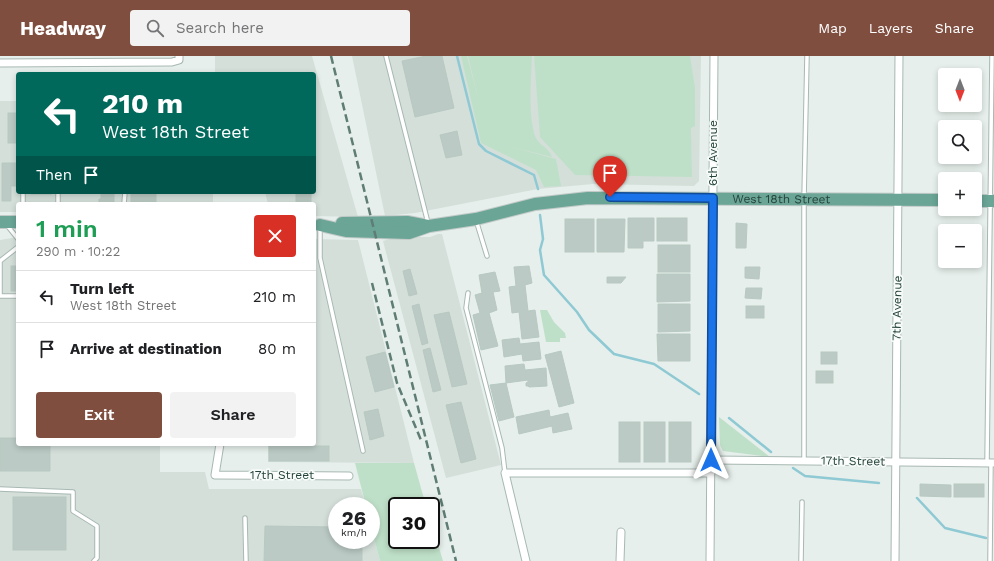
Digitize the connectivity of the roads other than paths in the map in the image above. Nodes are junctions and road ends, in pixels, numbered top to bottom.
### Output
1 (0, 56) edge
2 (179, 56) edge
3 (386, 56) edge
4 (714, 56) edge
5 (807, 56) edge
6 (899, 56) edge
7 (992, 56) edge
8 (0, 64) edge
9 (993, 82) edge
10 (993, 110) edge
11 (992, 158) edge
12 (713, 198) junction
13 (804, 199) junction
14 (898, 200) junction
15 (938, 200) edge
16 (982, 200) edge
17 (992, 201) edge
18 (476, 219) junction
19 (2, 222) edge
20 (16, 222) edge
21 (989, 223) junction
22 (994, 223) edge
23 (317, 225) edge
24 (429, 226) junction
25 (16, 237) edge
26 (16, 249) edge
27 (487, 256) dead end
28 (0, 285) edge
29 (468, 293) dead end
30 (16, 296) edge
31 (220, 446) edge
32 (363, 451) dead end
33 (711, 460) junction
34 (804, 460) junction
35 (896, 462) junction
36 (991, 463) edge
37 (506, 473) junction
38 (711, 473) junction
39 (349, 476) dead end
40 (0, 489) edge
41 (802, 502) dead end
42 (246, 518) dead end
43 (992, 522) edge
44 (621, 532) dead end
45 (94, 561) edge
46 (246, 561) edge
47 (526, 561) edge
48 (620, 561) edge
49 (710, 561) edge
50 (801, 561) edge
51 (895, 561) edge
52 (990, 561) edge

1 - 8 street
2 - 8 street
3 - 24 lane
4 - 12 street, 6th Avenue
5 - 13 lane
6 - 14 street, 7th Avenue
7 - 9 lane
9 - 10 lane
10 - 11 lane
11 - 17 lane
12 - 13 main road, West 18th Street
12 - 18 main road, West 18th Street
12 - 33 street, 6th Avenue
13 - 14 main road, West 18th Street
13 - 34 lane
14 - 15 main road, West 18th Street
14 - 35 street, 7th Avenue
16 - 17 main road
17 - 21 lane
18 - 24 main road, West 18th Street
18 - 27 lane
19 - 20 main road
19 - 25 lane
21 - 22 lane
21 - 36 lane
23 - 24 main road, West 18th Street
23 - 32 lane
26 - 28 lane
28 - 30 lane
29 - 37 lane
31 - 39 street, 17th Street
33 - 34 street, 17th Street
33 - 38 street, 6th Avenue
34 - 35 street, 17th Street
35 - 36 street, 17th Street
35 - 51 street, 7th Avenue
36 - 43 lane
37 - 38 street
37 - 47 street
38 - 49 street, 6th Avenue
40 - 45 lane
41 - 50 lane
42 - 46 lane
43 - 52 lane
44 - 48 street

